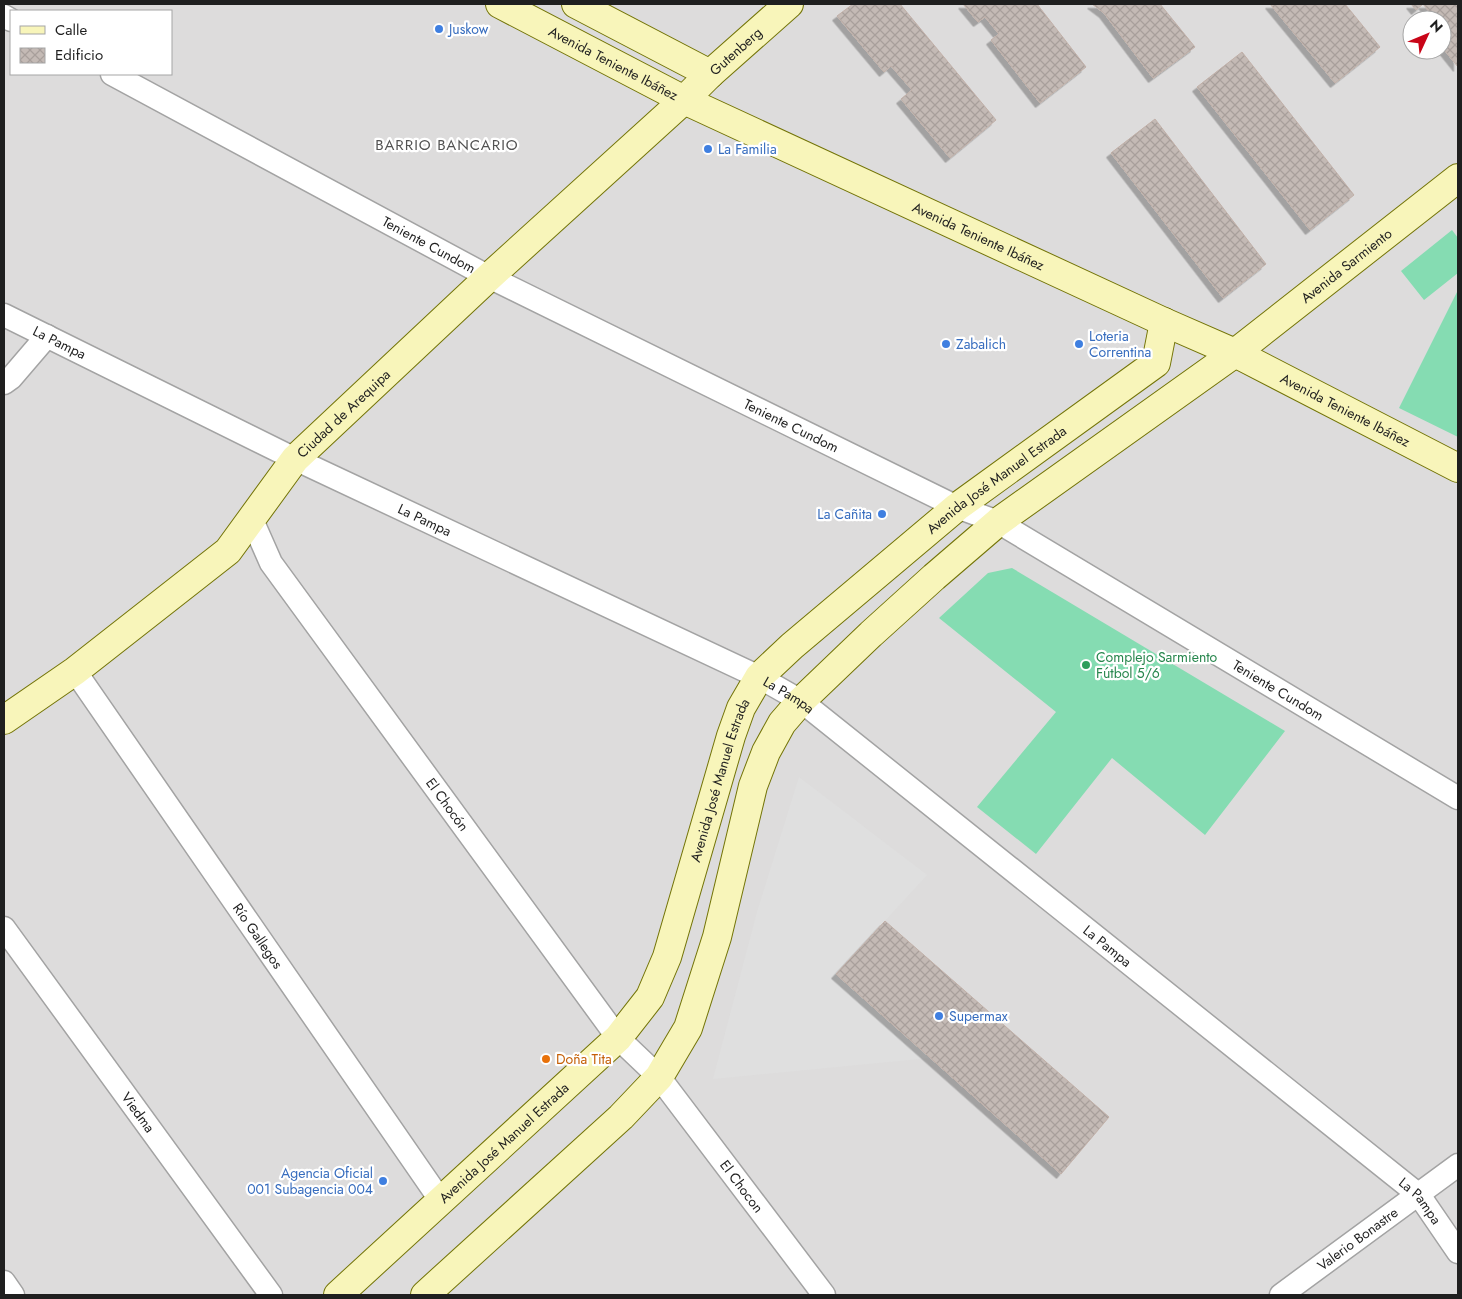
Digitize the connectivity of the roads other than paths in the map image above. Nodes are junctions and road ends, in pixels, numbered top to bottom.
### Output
1 (500, 4) edge
2 (576, 4) edge
3 (789, 4) edge
4 (710, 74) junction
5 (114, 75) edge
6 (684, 100) junction
7 (1458, 178) edge
8 (490, 277) junction
9 (4, 315) edge
10 (1164, 322) junction
11 (47, 336) junction
12 (1235, 353) junction
13 (4, 383) edge
14 (295, 459) junction
15 (1458, 468) edge
16 (957, 507) junction
17 (252, 520) junction
18 (998, 522) junction
19 (75, 671) junction
20 (759, 678) junction
21 (801, 701) junction
22 (4, 720) edge
23 (1458, 798) edge
24 (4, 928) edge
25 (618, 1038) junction
26 (659, 1077) junction
27 (1458, 1165) edge
28 (1419, 1195) junction
29 (441, 1201) junction
30 (1458, 1252) edge
31 (4, 1282) edge
32 (13, 1295) edge
33 (272, 1295) edge
34 (338, 1295) edge
35 (425, 1295) edge
36 (824, 1295) edge
37 (1281, 1295) edge

1 - 6 main road, Avenida Teniente Ibáñez
2 - 4 main road
3 - 4 main road, Gutenberg
4 - 6 main road, Gutenberg
5 - 8 street, Teniente Cundom
6 - 8 main road, Ciudad de Arequipa
6 - 10 main road, Avenida Teniente Ibáñez
7 - 12 main road, Avenida Sarmiento
8 - 14 main road, Ciudad de Arequipa
8 - 16 street, Teniente Cundom
9 - 11 street, La Pampa
10 - 12 main road, Avenida Teniente Ibáñez
10 - 16 main road, Avenida José Manuel Estrada
11 - 13 street
11 - 14 street, La Pampa
12 - 15 main road, Avenida Teniente Ibáñez
12 - 18 main road
14 - 17 main road, Ciudad de Arequipa
14 - 20 street, La Pampa
16 - 18 street, Teniente Cundom
16 - 20 main road, Avenida José Manuel Estrada
17 - 19 main road, Ciudad de Arequipa
17 - 25 street, El Chocón
18 - 21 main road
18 - 23 street, Teniente Cundom
19 - 22 main road, Ciudad de Arequipa
19 - 29 street, Río Gallegos
20 - 21 street, La Pampa
20 - 25 main road, Avenida José Manuel Estrada
21 - 26 main road
21 - 28 street, La Pampa
24 - 33 street, Viedma
25 - 26 street, El Chocón
25 - 29 main road, Avenida José Manuel Estrada
26 - 35 main road
26 - 36 street, El Chocon
27 - 28 street, Valerio Bonastre
28 - 30 street, La Pampa
28 - 37 street, Valerio Bonastre
29 - 34 main road, Avenida José Manuel Estrada
31 - 32 street

